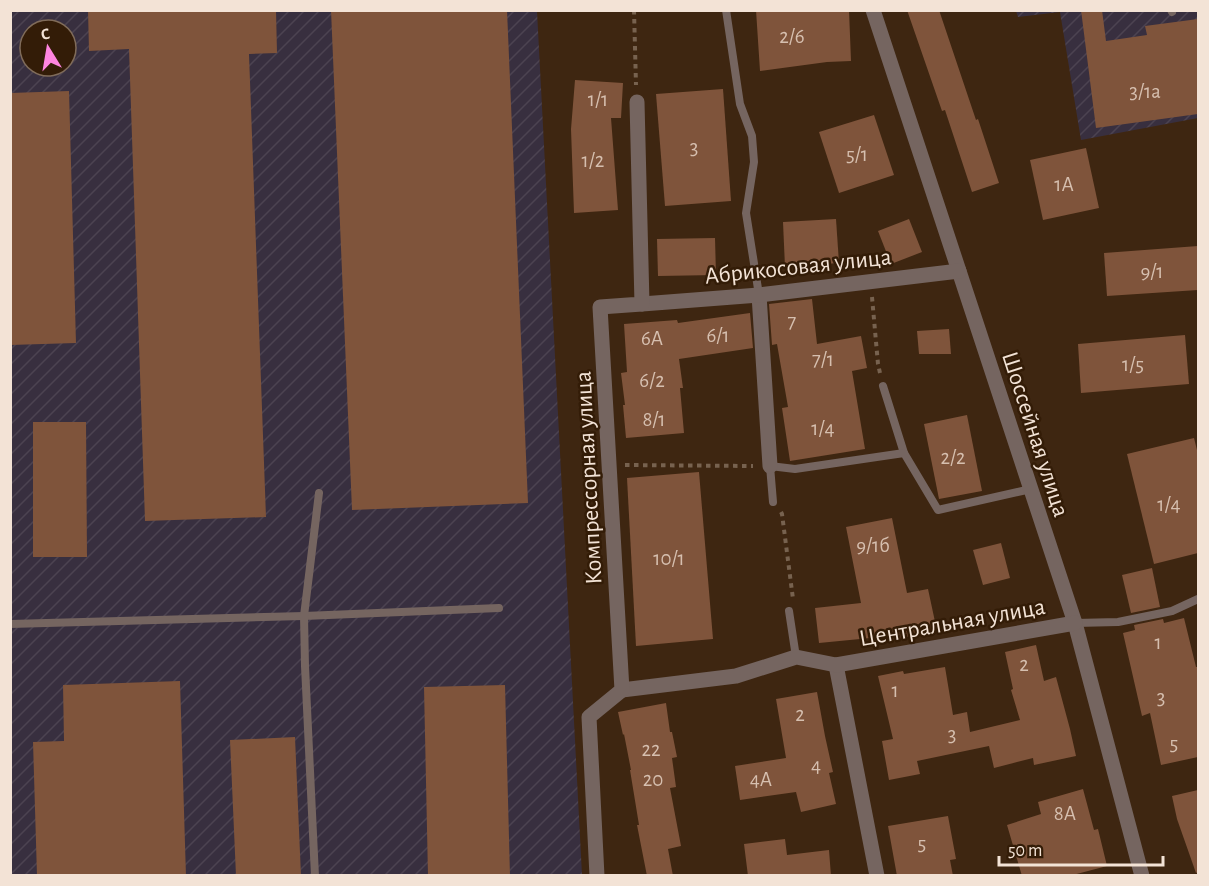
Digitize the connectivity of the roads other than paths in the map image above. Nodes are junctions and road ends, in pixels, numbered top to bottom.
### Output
1 (726, 10) edge
2 (873, 10) edge
3 (637, 102) road end
4 (959, 270) junction
5 (759, 295) junction
6 (642, 304) junction
7 (883, 386) road end
8 (904, 453) junction
9 (770, 466) junction
10 (1031, 489) junction
11 (319, 493) dead end
12 (773, 502) road end
13 (1198, 598) edge
14 (499, 608) dead end
15 (789, 611) road end
16 (304, 616) junction
17 (1075, 623) junction
18 (10, 624) edge
19 (795, 657) junction
20 (836, 665) junction
21 (622, 690) junction
22 (315, 876) edge
23 (597, 876) edge
24 (877, 876) edge
25 (1142, 876) edge

1 - 5 lane
2 - 4 street, Шоссейная улица
3 - 6 street
4 - 5 street, Абрикосовая улица
4 - 10 street, Шоссейная улица
5 - 6 street, Абрикосовая улица
5 - 9 street
6 - 21 street, Компрессорная улица
7 - 8 lane
8 - 9 lane
8 - 10 lane
9 - 12 lane
10 - 17 street, Шоссейная улица
11 - 16 lane
13 - 17 lane
14 - 16 lane
15 - 19 lane
16 - 18 lane
16 - 22 lane
17 - 20 street, Центральная улица
17 - 25 street, Шоссейная улица
19 - 20 street, Центральная улица
19 - 21 street, Центральная улица
20 - 24 street, Центральная улица
21 - 23 street

